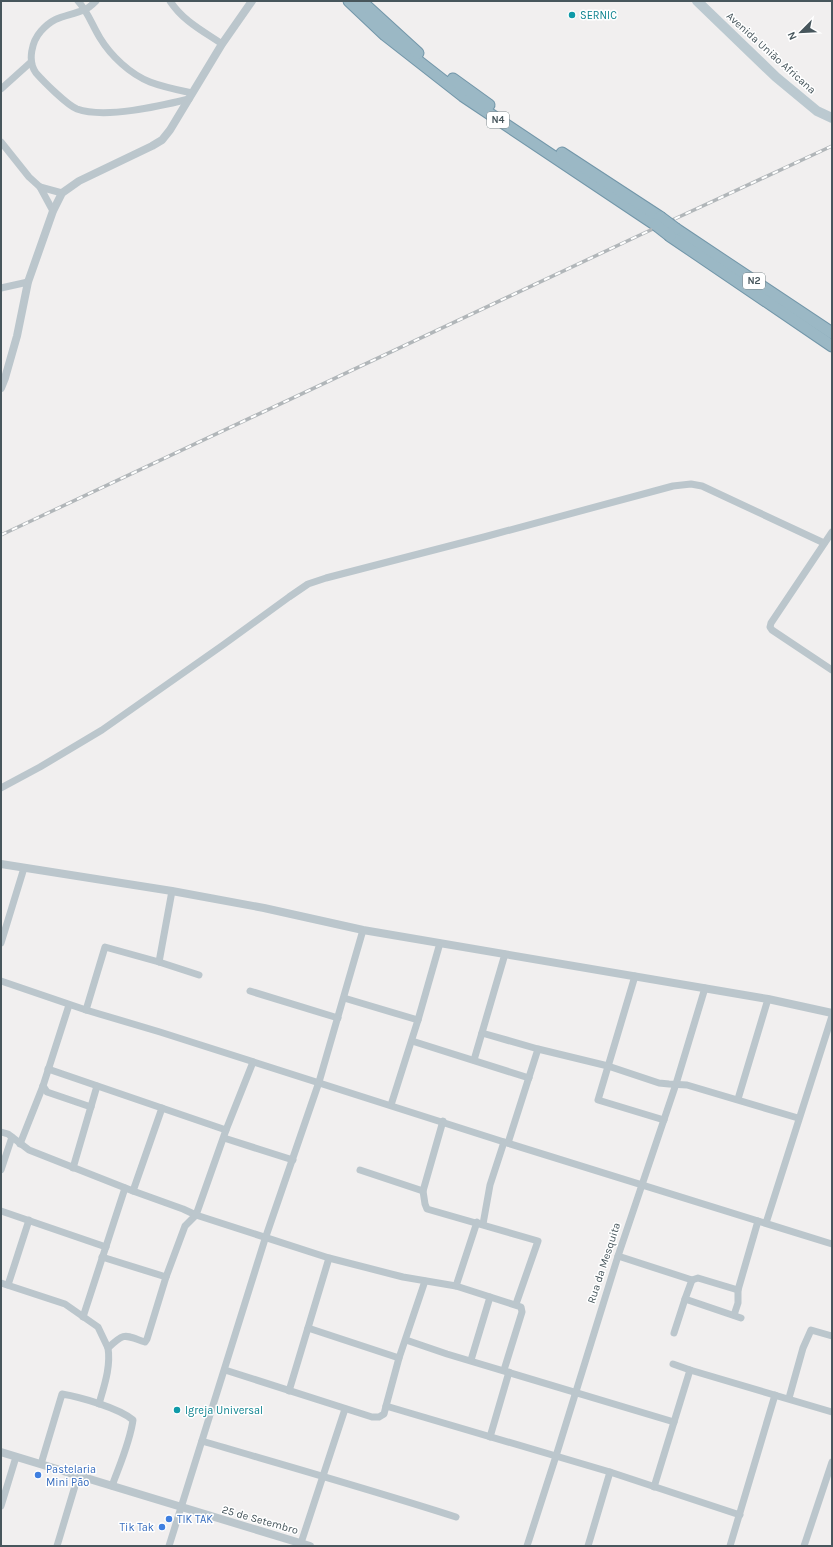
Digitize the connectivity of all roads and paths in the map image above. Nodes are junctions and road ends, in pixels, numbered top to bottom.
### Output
1 (78, 1) edge
2 (96, 1) edge
3 (170, 1) edge
4 (252, 1) edge
5 (349, 1) edge
6 (361, 1) edge
7 (697, 1) edge
8 (86, 10) junction
9 (222, 44) junction
10 (31, 62) junction
11 (2, 88) edge
12 (190, 96) junction
13 (832, 118) edge
14 (1, 142) edge
15 (40, 187) junction
16 (62, 193) junction
17 (53, 211) junction
18 (658, 221) junction
19 (673, 232) junction
20 (683, 245) joint
21 (28, 282) junction
22 (1, 288) edge
23 (832, 333) edge
24 (832, 346) edge
25 (1, 388) edge
26 (832, 532) edge
27 (824, 543) junction
28 (832, 670) edge
29 (1, 788) edge
30 (1, 864) edge
31 (24, 868) junction
32 (172, 891) junction
33 (363, 930) junction
34 (1, 943) edge
35 (440, 943) junction
36 (505, 954) junction
37 (159, 962) junction
38 (199, 975) dead end
39 (635, 976) junction
40 (1, 981) edge
41 (704, 988) junction
42 (250, 991) dead end
43 (344, 998) junction
44 (768, 999) junction
45 (69, 1005) junction
46 (86, 1010) junction
47 (832, 1014) edge
48 (338, 1018) junction
49 (418, 1020) junction
50 (482, 1033) junction
51 (412, 1041) junction
52 (538, 1049) junction
53 (474, 1060) junction
54 (253, 1062) junction
55 (608, 1066) junction
56 (48, 1069) junction
57 (529, 1078) junction
58 (319, 1082) junction
59 (676, 1084) junction
60 (43, 1086) junction
61 (97, 1086) junction
62 (738, 1099) junction
63 (392, 1105) junction
64 (91, 1107) junction
65 (162, 1108) junction
66 (798, 1118) junction
67 (664, 1120) junction
68 (443, 1121) junction
69 (226, 1130) junction
70 (1, 1132) edge
71 (12, 1136) junction
72 (224, 1138) junction
73 (506, 1142) junction
74 (20, 1144) junction
75 (293, 1160) junction
76 (73, 1168) junction
77 (1, 1170) edge
78 (360, 1170) dead end
79 (642, 1185) junction
80 (125, 1188) junction
81 (423, 1190) junction
82 (133, 1191) junction
83 (1, 1211) edge
84 (196, 1216) junction
85 (29, 1220) junction
86 (758, 1220) junction
87 (480, 1223) junction
88 (766, 1223) junction
89 (266, 1239) junction
90 (832, 1244) edge
91 (106, 1247) junction
92 (618, 1256) junction
93 (102, 1257) junction
94 (328, 1258) junction
95 (166, 1277) junction
96 (692, 1280) junction
97 (425, 1281) junction
98 (4, 1284) edge
99 (456, 1286) junction
100 (738, 1290) junction
101 (490, 1297) junction
102 (685, 1299) junction
103 (516, 1304) junction
104 (734, 1315) junction
105 (83, 1317) junction
106 (741, 1318) dead end
107 (308, 1328) junction
108 (674, 1333) dead end
109 (832, 1336) edge
110 (406, 1340) junction
111 (108, 1348) junction
112 (399, 1358) junction
113 (471, 1360) junction
114 (673, 1364) dead end
115 (225, 1370) junction
116 (690, 1370) junction
117 (507, 1371) junction
118 (289, 1391) junction
119 (575, 1392) junction
120 (774, 1395) junction
121 (789, 1398) junction
122 (99, 1404) junction
123 (386, 1406) junction
124 (345, 1409) junction
125 (832, 1412) edge
126 (674, 1422) junction
127 (490, 1437) junction
128 (202, 1441) junction
129 (1, 1452) edge
130 (556, 1456) junction
131 (16, 1457) junction
132 (832, 1462) edge
133 (41, 1464) junction
134 (610, 1472) junction
135 (78, 1476) junction
136 (324, 1477) junction
137 (112, 1486) junction
138 (654, 1487) junction
139 (1, 1506) edge
140 (181, 1507) junction
141 (740, 1515) junction
142 (456, 1517) dead end
143 (301, 1543) junction
144 (57, 1546) edge
145 (169, 1546) edge
146 (310, 1546) edge
147 (527, 1546) edge
148 (588, 1546) edge
149 (730, 1546) edge
150 (804, 1546) edge

1 - 8 street
2 - 8 street
3 - 9 street
4 - 9 street
5 - 18 highway, N4
6 - 18 highway, N4
7 - 13 main road, Avenida União Africana
8 - 10 street
8 - 12 street
9 - 12 street
10 - 11 street
10 - 12 street
12 - 16 street
14 - 15 street
15 - 16 street
15 - 17 street
16 - 17 street
17 - 21 street
18 - 19 highway, N4, bridge
19 - 20 highway, N4
19 - 23 highway, N2
20 - 24 highway, N2
21 - 22 street
21 - 25 street
26 - 27 street
27 - 28 street
27 - 29 street
30 - 31 street
31 - 32 street
31 - 34 street
32 - 33 street
32 - 37 street
33 - 35 street
33 - 43 street
35 - 36 street
35 - 49 street
36 - 39 street
36 - 50 street
37 - 38 street
37 - 46 street
39 - 41 street
39 - 55 street
40 - 45 street
41 - 44 street
41 - 59 street, Rua da Mesquita
42 - 48 street
43 - 48 street
43 - 49 street
44 - 47 street
44 - 62 street
45 - 46 street
45 - 56 street
46 - 54 street
47 - 66 street
48 - 58 street
49 - 51 street
50 - 52 street
50 - 53 street
51 - 53 street
51 - 63 street
52 - 55 street
52 - 57 street
53 - 57 street
54 - 58 street
54 - 69 street
55 - 59 street
55 - 67 street
56 - 60 street
56 - 61 street
57 - 73 street
58 - 63 street
58 - 75 street
59 - 62 street
59 - 67 street, Rua da Mesquita
60 - 64 street
60 - 74 street
61 - 64 street
61 - 65 street
62 - 66 street
63 - 68 street
64 - 76 street
65 - 69 street
65 - 82 street
66 - 88 street
67 - 79 street, Rua da Mesquita
68 - 73 street
68 - 81 street
69 - 72 street
70 - 71 street
71 - 74 street
71 - 77 street
72 - 75 street
72 - 84 street
73 - 79 street
73 - 87 street
74 - 76 street
75 - 89 street
76 - 80 street
78 - 81 street
79 - 86 street
79 - 92 street, Rua da Mesquita
80 - 82 street
80 - 91 street
81 - 87 street
82 - 84 street
83 - 85 street
84 - 89 street
84 - 95 street
85 - 91 street
85 - 98 street
86 - 88 street
86 - 100 street
87 - 99 street
87 - 103 street
88 - 90 street
89 - 94 street
89 - 115 street
91 - 93 street
92 - 96 street
92 - 119 street, Rua da Mesquita
93 - 95 street
93 - 105 street
94 - 97 street
94 - 107 street
95 - 111 street
96 - 100 street
96 - 102 street
97 - 99 street
97 - 110 street
98 - 105 street
99 - 101 street
100 - 104 street
101 - 103 street
101 - 113 street
102 - 104 street
102 - 108 street
103 - 117 street
104 - 106 street
105 - 111 street
107 - 112 street
107 - 118 street
109 - 121 street
110 - 112 street
110 - 113 street
111 - 122 street
112 - 123 street
113 - 117 street
114 - 116 street
115 - 118 street
115 - 128 street
116 - 120 street
116 - 126 street
117 - 119 street
117 - 127 street
118 - 124 street
119 - 126 street
119 - 130 street, Rua da Mesquita
120 - 121 street
120 - 141 street
121 - 125 street
122 - 133 street
122 - 137 street
123 - 124 street
123 - 127 street
124 - 136 street
126 - 138 street
127 - 130 street
128 - 136 street
128 - 140 street
129 - 131 street, 25 de Setembro
130 - 134 street
130 - 147 street, Rua da Mesquita
131 - 133 street, 25 de Setembro
131 - 139 street
132 - 150 street
133 - 135 street, 25 de Setembro
134 - 138 street
134 - 148 street
135 - 137 street, 25 de Setembro
135 - 144 street
136 - 142 street
136 - 143 street
137 - 140 street, 25 de Setembro
138 - 141 street
140 - 143 street, 25 de Setembro
140 - 145 street
141 - 149 street
143 - 146 street, 25 de Setembro

